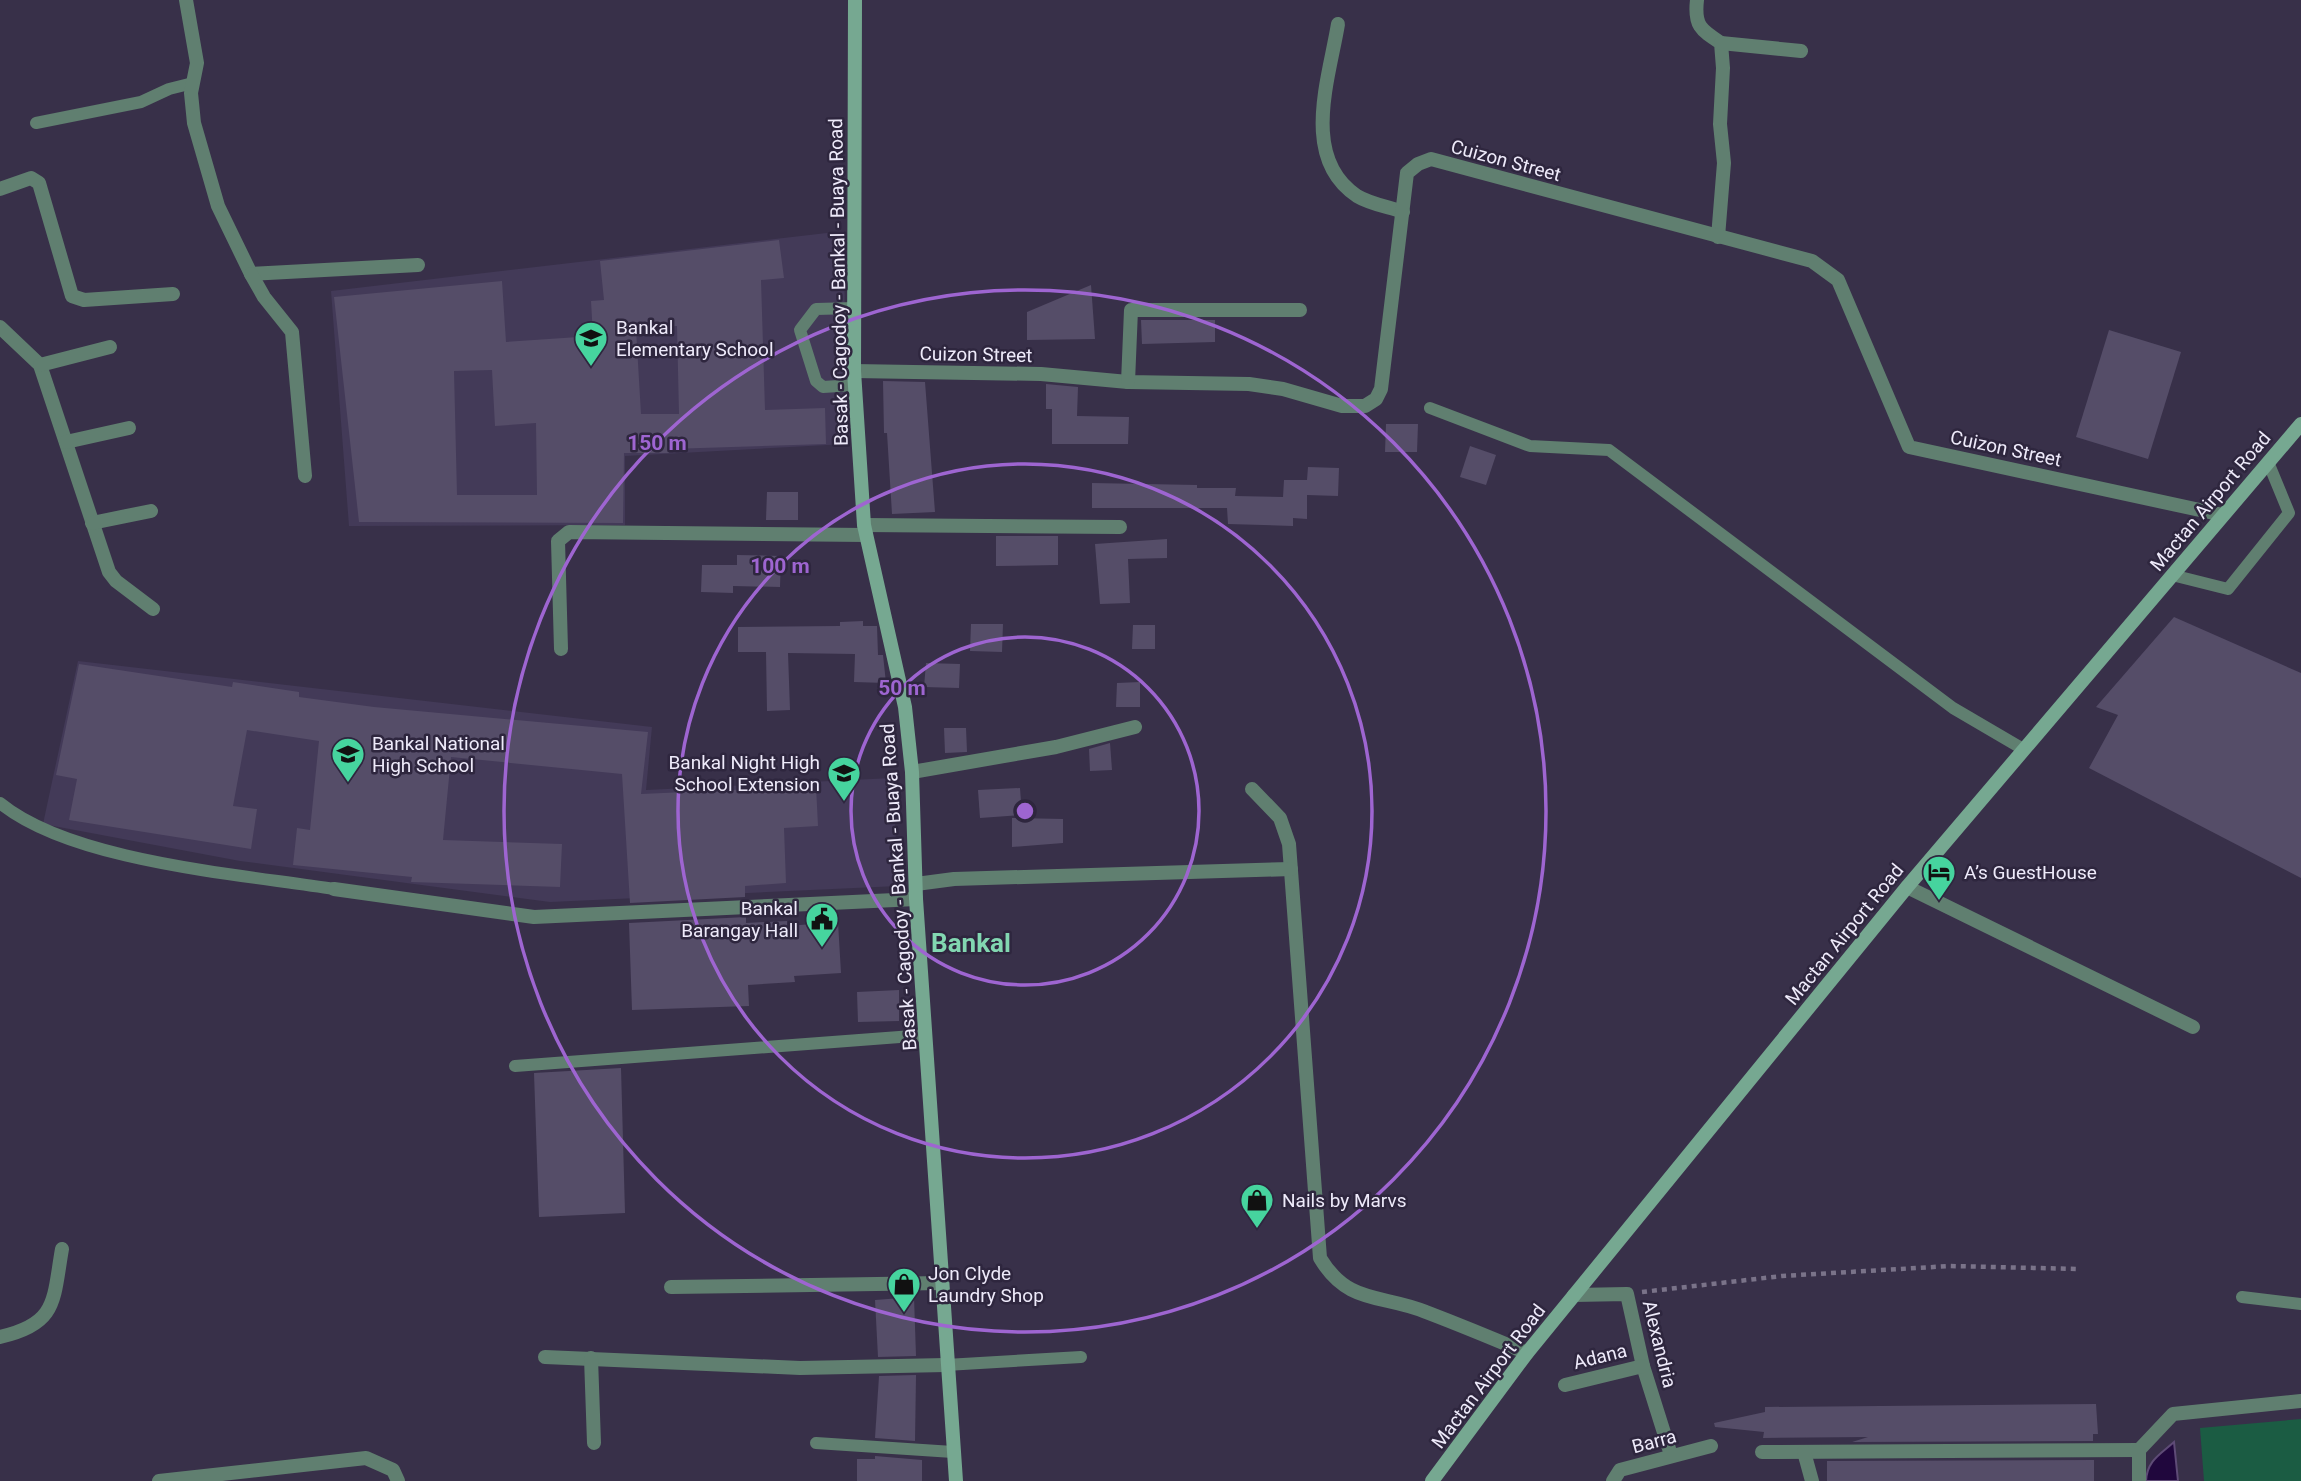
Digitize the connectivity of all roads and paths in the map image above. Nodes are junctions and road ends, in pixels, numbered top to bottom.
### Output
1 (186, 0) edge
2 (855, 0) edge
3 (1697, 0) edge
4 (1339, 24) dead end
5 (1721, 43) junction
6 (1801, 51) dead end
7 (193, 83) junction
8 (36, 123) dead end
9 (0, 189) edge
10 (1403, 212) junction
11 (1718, 237) junction
12 (418, 265) dead end
13 (251, 274) junction
14 (173, 294) dead end
15 (854, 308) junction
16 (1300, 310) dead end
17 (0, 327) edge
18 (110, 347) dead end
19 (40, 365) junction
20 (855, 378) junction
21 (1128, 382) junction
22 (1430, 408) dead end
23 (2301, 424) edge
24 (129, 428) dead end
25 (66, 442) junction
26 (2268, 462) junction
27 (305, 476) dead end
28 (151, 511) dead end
29 (2223, 515) junction
30 (92, 523) junction
31 (1120, 527) dead end
32 (865, 530) junction
33 (2172, 575) junction
34 (153, 609) dead end
35 (561, 649) dead end
36 (1135, 727) dead end
37 (2023, 750) junction
38 (912, 772) junction
39 (1252, 789) dead end
40 (0, 803) edge
41 (1291, 869) junction
42 (916, 884) junction
43 (1907, 887) junction
44 (334, 888) joint
45 (916, 899) junction
46 (2193, 1027) dead end
47 (926, 1035) junction
48 (515, 1066) dead end
49 (62, 1249) dead end
50 (2080, 1269) dead end
51 (942, 1283) junction
52 (671, 1287) dead end
53 (1627, 1294) junction
54 (1574, 1295) junction
55 (2242, 1297) dead end
56 (2301, 1304) edge
57 (0, 1337) edge
58 (1527, 1353) junction
59 (545, 1357) dead end
60 (1081, 1357) dead end
61 (592, 1358) junction
62 (946, 1365) junction
63 (1643, 1366) junction
64 (1565, 1385) dead end
65 (2301, 1401) edge
66 (594, 1443) dead end
67 (816, 1443) dead end
68 (1711, 1446) dead end
69 (2139, 1450) junction
70 (953, 1452) junction
71 (1762, 1452) dead end
72 (1804, 1452) junction
73 (1671, 1455) junction
74 (159, 1481) edge
75 (398, 1481) edge
76 (956, 1481) edge
77 (1432, 1481) edge
78 (1613, 1481) edge
79 (1812, 1481) edge
80 (2139, 1481) edge

1 - 7 street
2 - 15 street, Basak - Cagodoy - Bankal - Buaya Road
3 - 5 street
4 - 10 street
5 - 6 street
5 - 11 street
7 - 8 lane
7 - 13 street
9 - 14 street
10 - 11 street, Cuizon Street
10 - 21 street, Cuizon Street
11 - 29 street, Cuizon Street
12 - 13 street
13 - 27 street
15 - 20 street, Basak - Cagodoy - Bankal - Buaya Road
15 - 20 lane
16 - 21 street
17 - 19 street
18 - 19 street
19 - 25 street
20 - 21 street, Cuizon Street
20 - 32 street, Basak - Cagodoy - Bankal - Buaya Road
22 - 37 lane
23 - 26 street, Mactan Airport Road
24 - 25 street
25 - 30 street
26 - 29 street, Mactan Airport Road
26 - 33 lane
28 - 30 street
29 - 33 street, Mactan Airport Road
30 - 34 street
31 - 32 street
32 - 35 street
32 - 38 street, Basak - Cagodoy - Bankal - Buaya Road
33 - 37 street, Mactan Airport Road
36 - 38 street
37 - 43 street, Mactan Airport Road
38 - 42 street, Basak - Cagodoy - Bankal - Buaya Road
39 - 41 street
40 - 44 lane
41 - 42 street
41 - 58 street
42 - 45 street, Basak - Cagodoy - Bankal - Buaya Road
43 - 46 street
43 - 54 street, Mactan Airport Road
44 - 45 street
45 - 47 street, Basak - Cagodoy - Bankal - Buaya Road
47 - 48 lane
47 - 51 street, Basak - Cagodoy - Bankal - Buaya Road
49 - 57 street
50 - 53 path
51 - 52 street
51 - 62 street, Basak - Cagodoy - Bankal - Buaya Road
53 - 54 street, Alexandria
53 - 63 street, Alexandria
54 - 58 street, Mactan Airport Road
55 - 56 lane
58 - 77 street, Mactan Airport Road
59 - 61 street
60 - 62 lane
61 - 62 street
61 - 66 street
62 - 70 street, Basak - Cagodoy - Bankal - Buaya Road
63 - 64 street, Adana
63 - 73 street, Alexandria
65 - 69 street
67 - 70 lane
68 - 73 street, Barra
69 - 72 street
69 - 80 street
70 - 76 street, Basak - Cagodoy - Bankal - Buaya Road
71 - 72 street
72 - 79 street
73 - 78 street, Barra
74 - 75 street

